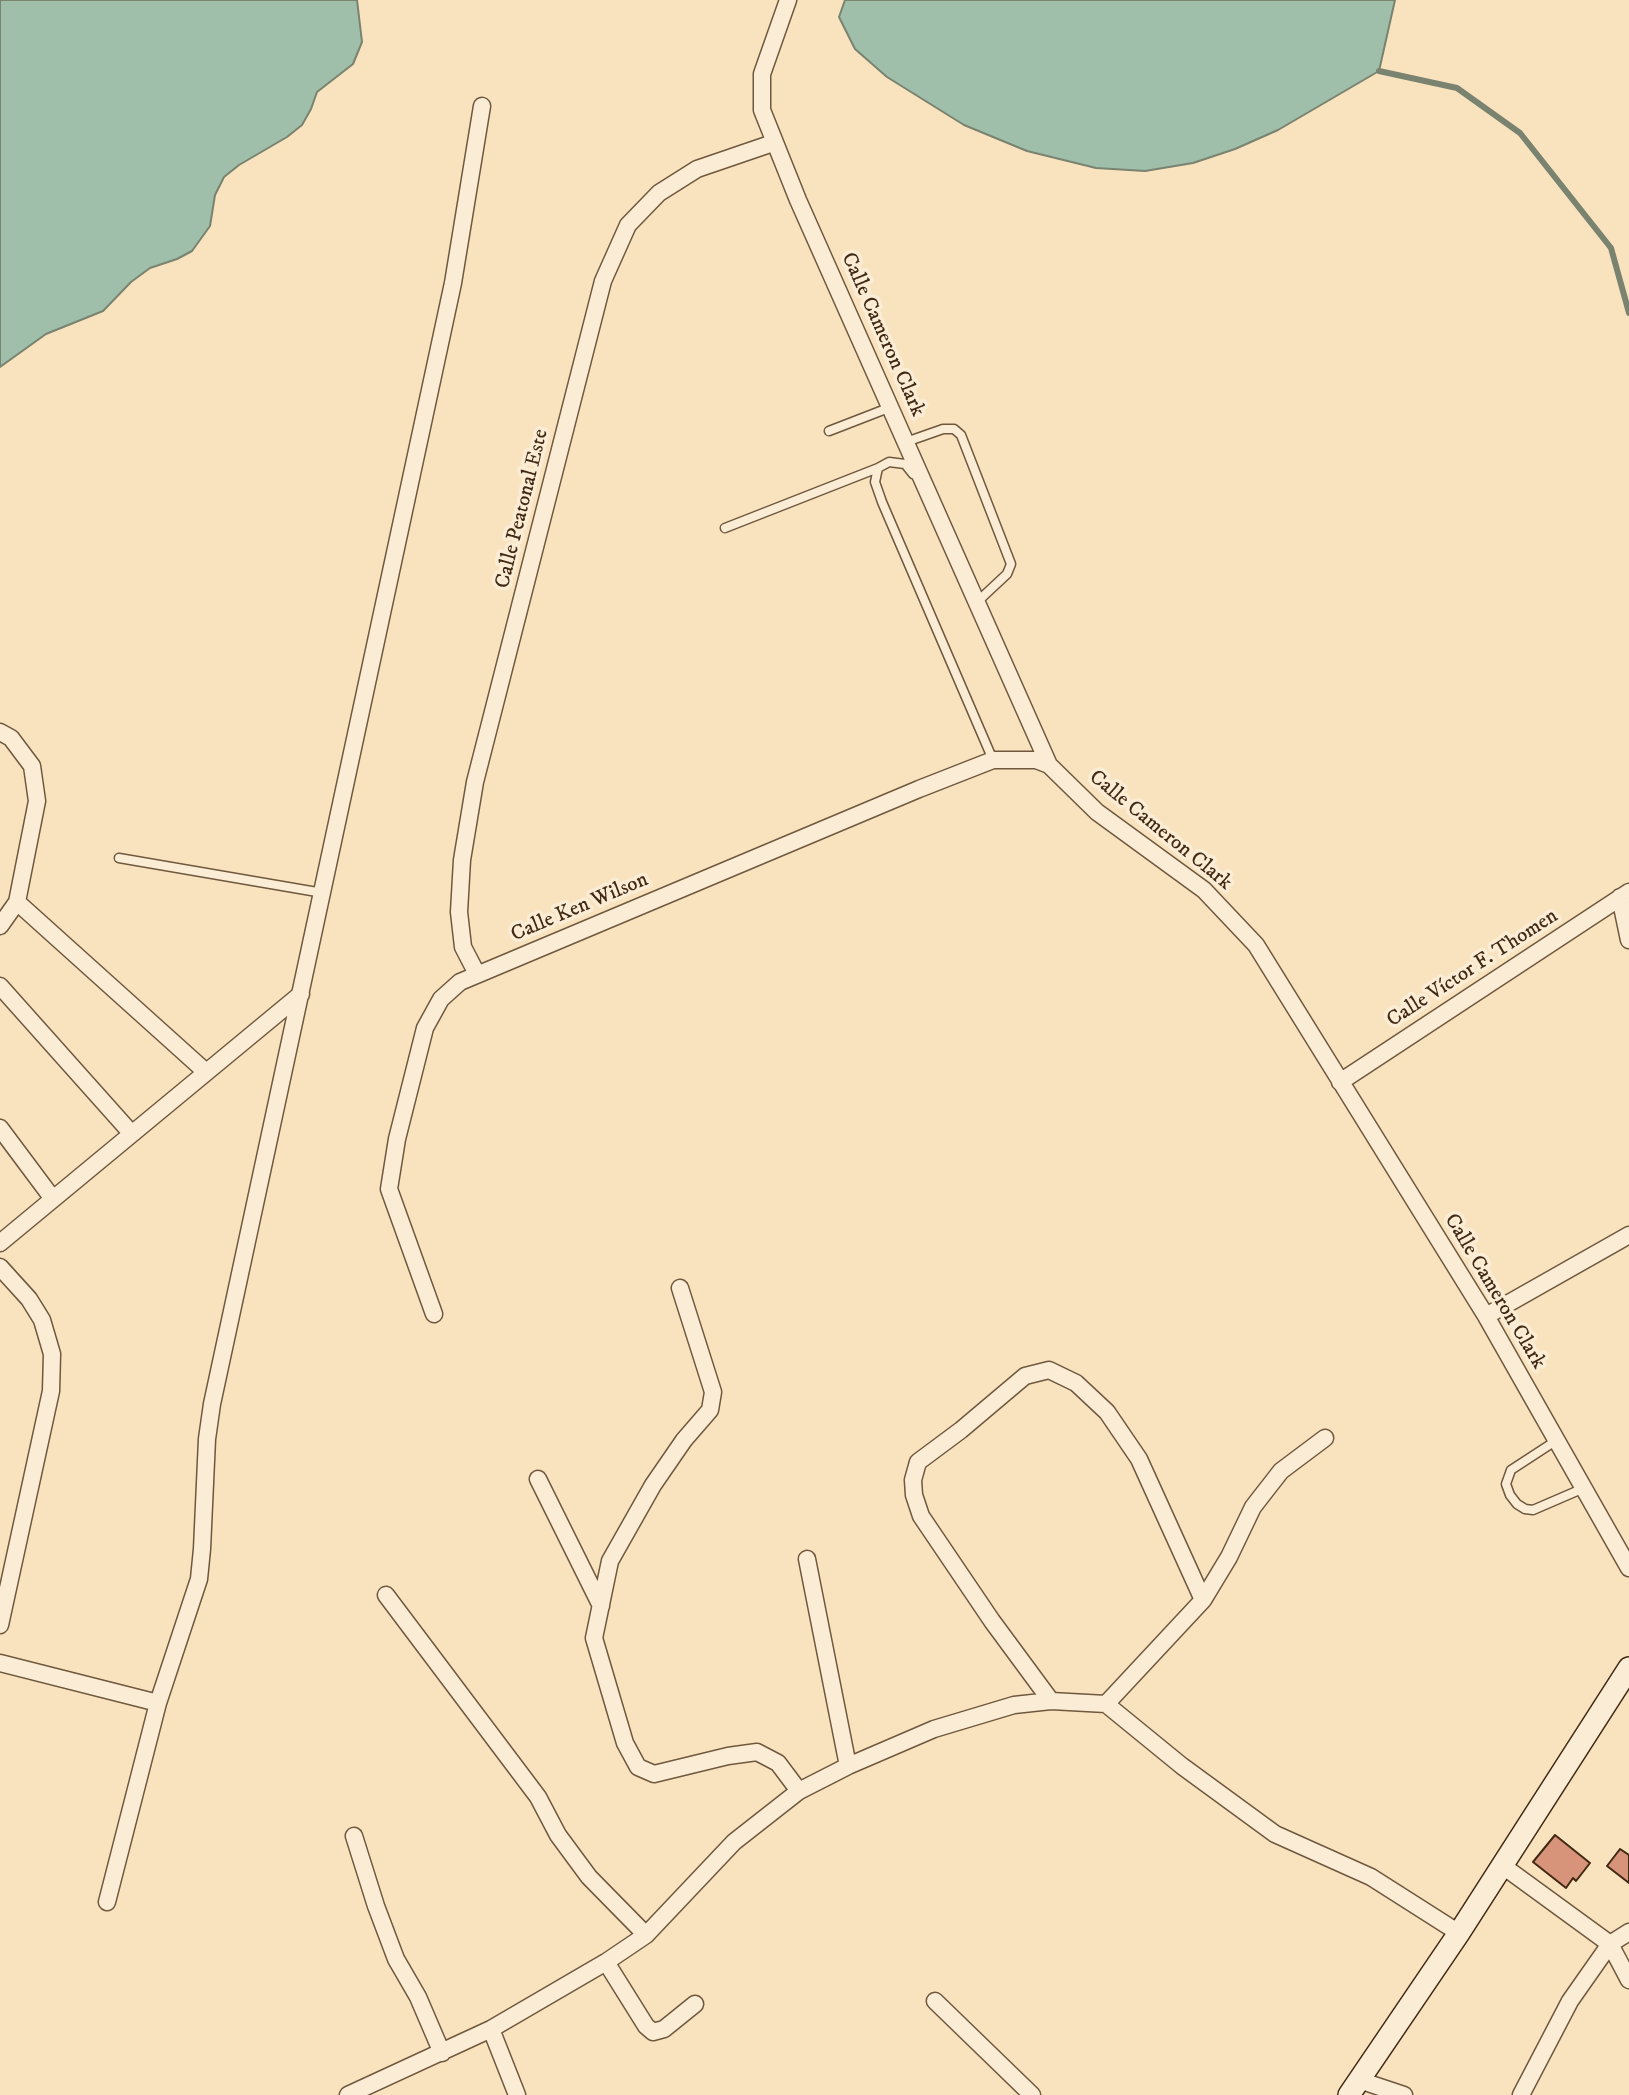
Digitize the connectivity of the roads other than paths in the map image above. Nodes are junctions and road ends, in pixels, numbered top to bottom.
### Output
1 (788, 0) edge
2 (482, 106) dead end
3 (774, 143) junction
4 (891, 407) junction
5 (829, 431) dead end
6 (906, 442) junction
7 (878, 468) junction
8 (929, 492) junction
9 (725, 528) dead end
10 (978, 602) junction
11 (0, 732) edge
12 (993, 760) junction
13 (1049, 765) junction
14 (119, 858) dead end
15 (323, 893) junction
16 (1625, 894) edge
17 (17, 902) junction
18 (0, 926) edge
19 (1629, 940) edge
20 (477, 974) junction
21 (0, 986) edge
22 (301, 993) junction
23 (206, 1072) junction
24 (1340, 1082) junction
25 (0, 1128) edge
26 (132, 1134) junction
27 (53, 1199) junction
28 (1629, 1235) edge
29 (0, 1243) edge
30 (0, 1267) edge
31 (680, 1288) dead end
32 (434, 1314) dead end
33 (1486, 1315) junction
34 (1325, 1438) dead end
35 (1556, 1440) junction
36 (538, 1479) dead end
37 (1584, 1488) junction
38 (807, 1559) dead end
39 (1629, 1568) edge
40 (386, 1595) dead end
41 (1203, 1600) junction
42 (601, 1606) junction
43 (0, 1625) edge
44 (0, 1663) edge
45 (1629, 1668) edge
46 (1051, 1701) junction
47 (158, 1703) junction
48 (1107, 1704) junction
49 (848, 1766) junction
50 (799, 1791) junction
51 (354, 1836) dead end
52 (1503, 1866) junction
53 (107, 1902) dead end
54 (1629, 1932) edge
55 (1459, 1933) junction
56 (646, 1935) junction
57 (1610, 1944) junction
58 (606, 1962) junction
59 (1629, 1980) edge
60 (934, 2001) dead end
61 (695, 2004) dead end
62 (491, 2029) junction
63 (442, 2053) junction
64 (1354, 2087) edge
65 (348, 2095) edge
66 (517, 2095) edge
67 (1032, 2095) edge
68 (1405, 2095) edge
69 (1521, 2095) edge

1 - 3 street, Calle Cameron Clark
2 - 15 street
3 - 4 street, Calle Cameron Clark
3 - 20 street, Calle Peatonal Este
4 - 5 lane
4 - 6 street, Calle Cameron Clark
6 - 8 street, Calle Cameron Clark
6 - 10 lane
7 - 8 lane
7 - 9 lane
7 - 12 lane
8 - 10 street, Calle Cameron Clark
10 - 13 street, Calle Cameron Clark
11 - 17 street
12 - 13 street, Calle Ken Wilson
12 - 20 street, Calle Ken Wilson
13 - 24 street, Calle Cameron Clark
14 - 15 lane
15 - 22 street
16 - 19 street
16 - 24 street, Calle Víctor F. Thomen
17 - 18 street
17 - 23 street
20 - 32 street, Calle Ken Wilson
21 - 26 street
22 - 23 street
22 - 47 street
23 - 26 street
24 - 33 street, Calle Cameron Clark
25 - 27 street
26 - 27 street
27 - 29 street
28 - 33 street
30 - 43 street
31 - 42 street
33 - 35 street, Calle Cameron Clark
34 - 41 street
35 - 37 street, Calle Cameron Clark
35 - 37 lane
36 - 42 street
37 - 39 street, Calle Cameron Clark
38 - 49 street
40 - 56 street
41 - 46 street
41 - 48 street
42 - 50 street
44 - 47 street
45 - 52 main road
46 - 48 street
46 - 49 street
47 - 53 street
48 - 55 street
49 - 50 street
50 - 56 street
51 - 63 street
52 - 55 main road
52 - 57 street
54 - 57 street
55 - 64 main road
56 - 58 street
57 - 59 street
57 - 69 street
58 - 61 street
58 - 62 street
60 - 67 street
62 - 63 street
62 - 66 street
63 - 65 street
64 - 68 street

